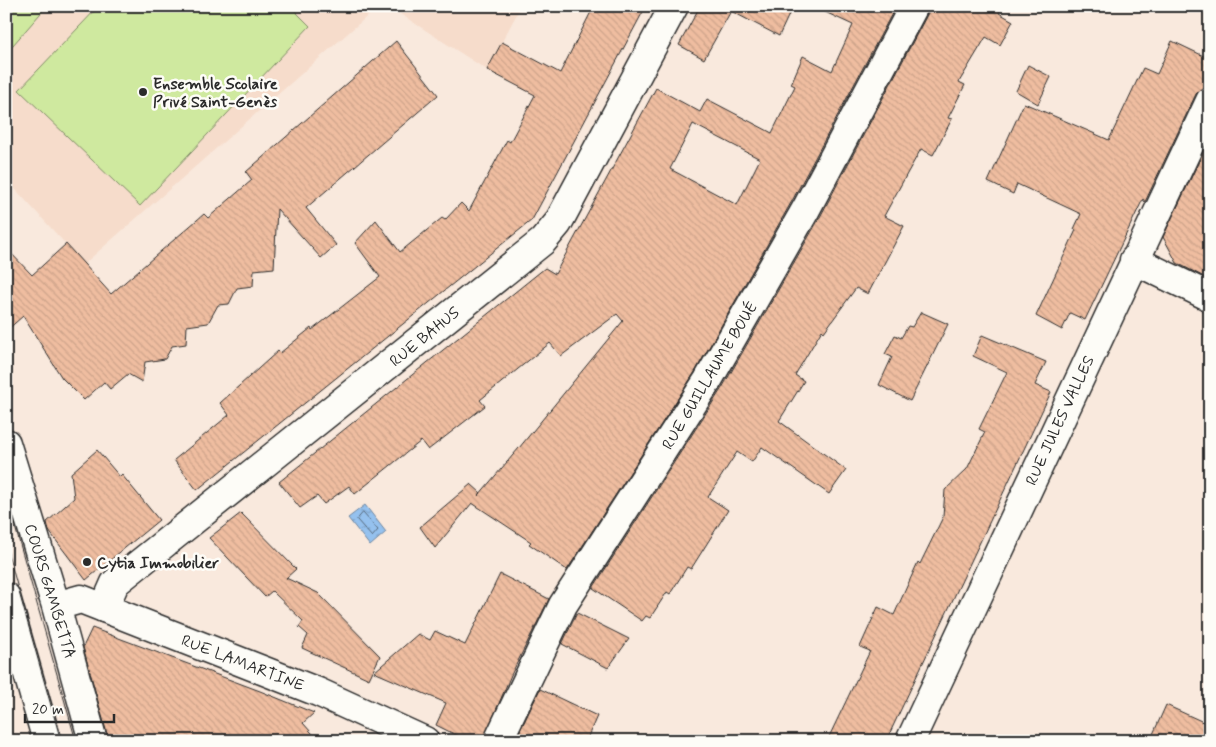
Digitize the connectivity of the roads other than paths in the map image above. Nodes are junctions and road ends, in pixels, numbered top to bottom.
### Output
1 (674, 6) edge
2 (914, 6) edge
3 (1210, 101) edge
4 (1134, 260) junction
5 (1210, 297) edge
6 (6, 443) edge
7 (6, 597) edge
8 (56, 606) junction
9 (104, 608) junction
10 (47, 741) edge
11 (93, 741) edge
12 (425, 741) edge
13 (498, 741) edge
14 (910, 741) edge

1 - 9 street, RUE BAHUS
2 - 13 street, RUE GUILLAUME BOUÉ
3 - 4 street, RUE JULES VALLES
4 - 5 street
4 - 14 street, RUE JULES VALLES
6 - 8 street, COURS GAMBETTA
7 - 10 street
8 - 9 street, RUE LAMARTINE
8 - 11 street, COURS GAMBETTA
9 - 12 street, RUE LAMARTINE

